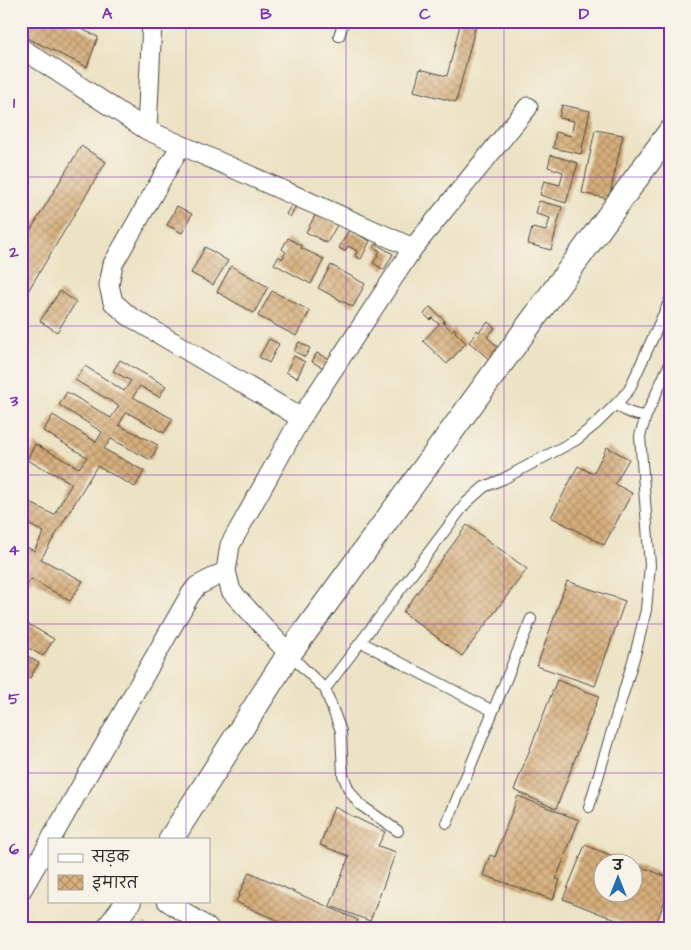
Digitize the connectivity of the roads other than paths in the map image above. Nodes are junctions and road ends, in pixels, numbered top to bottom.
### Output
1 (152, 21) edge
2 (344, 21) edge
3 (340, 36) dead end
4 (21, 48) edge
5 (528, 107) dead end
6 (147, 130) junction
7 (670, 132) edge
8 (181, 146) junction
9 (413, 248) junction
10 (670, 300) edge
11 (670, 363) edge
12 (616, 404) junction
13 (646, 416) junction
14 (302, 418) junction
15 (226, 571) junction
16 (531, 619) dead end
17 (361, 642) junction
18 (289, 654) junction
19 (325, 689) junction
20 (493, 711) junction
21 (589, 807) dead end
22 (446, 822) dead end
23 (398, 831) dead end
24 (52, 838) edge
25 (172, 838) edge
26 (48, 844) edge
27 (21, 891) edge
28 (128, 902) edge
29 (169, 902) edge
30 (108, 929) edge
31 (210, 929) edge

1 - 6 street
2 - 3 lane
4 - 6 street
5 - 9 street
6 - 8 street
7 - 18 street
8 - 9 street
8 - 14 street
9 - 14 street
10 - 12 lane
11 - 13 lane
12 - 13 lane
12 - 17 lane
13 - 21 lane
14 - 15 street
15 - 18 street
15 - 24 street
16 - 20 lane
17 - 19 lane
17 - 20 lane
18 - 19 lane
18 - 25 street
19 - 23 lane
20 - 22 lane
26 - 27 street
28 - 30 street
29 - 31 street

